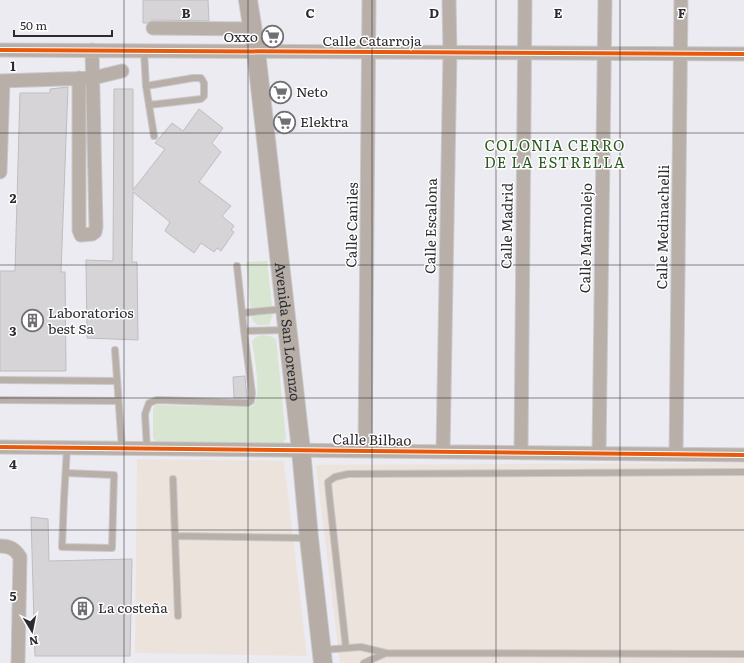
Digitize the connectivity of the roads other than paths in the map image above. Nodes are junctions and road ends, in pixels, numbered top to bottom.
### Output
1 (248, 0) edge
2 (369, 0) edge
3 (449, 0) edge
4 (525, 0) edge
5 (605, 0) edge
6 (682, 0) edge
7 (152, 28) dead end
8 (252, 29) junction
9 (0, 50) edge
10 (92, 50) junction
11 (144, 51) junction
12 (256, 51) junction
13 (369, 52) junction
14 (450, 52) junction
15 (525, 53) junction
16 (605, 53) junction
17 (681, 54) junction
18 (744, 54) edge
19 (122, 71) dead end
20 (79, 78) junction
21 (93, 78) junction
22 (1, 81) edge
23 (146, 86) junction
24 (149, 105) junction
25 (154, 136) dead end
26 (0, 172) edge
27 (237, 266) dead end
28 (285, 309) junction
29 (242, 313) junction
30 (288, 330) junction
31 (244, 331) junction
32 (114, 350) dead end
33 (0, 380) edge
34 (116, 381) junction
35 (0, 400) edge
36 (118, 401) junction
37 (0, 447) edge
38 (67, 448) junction
39 (122, 448) junction
40 (147, 449) junction
41 (301, 450) junction
42 (365, 451) junction
43 (443, 452) junction
44 (521, 453) junction
45 (599, 453) junction
46 (676, 454) junction
47 (744, 455) edge
48 (744, 472) edge
49 (66, 474) junction
50 (173, 478) dead end
51 (175, 536) junction
52 (309, 538) junction
53 (0, 546) edge
54 (178, 616) dead end
55 (346, 648) junction
56 (386, 653) junction
57 (744, 654) edge
58 (323, 657) edge
59 (18, 663) edge
60 (364, 663) edge

1 - 8 main road, Avenida San Lorenzo
2 - 13 street, Calle Caniles
3 - 14 street, Calle Escalona
4 - 15 street, Calle Madrid
5 - 16 street, Calle Marmolejo
6 - 17 street, Calle Medinachelli
7 - 8 street
8 - 12 main road, Avenida San Lorenzo
9 - 10 street, Calle Catarroja
10 - 11 street, Calle Catarroja
10 - 21 street
11 - 12 street, Calle Catarroja
11 - 23 lane
12 - 13 street, Calle Catarroja
12 - 28 main road, Avenida San Lorenzo
13 - 14 street, Calle Catarroja
13 - 42 street, Calle Caniles
14 - 15 street, Calle Catarroja
14 - 43 street, Calle Escalona
15 - 16 street, Calle Catarroja
15 - 44 street, Calle Madrid
16 - 17 street, Calle Catarroja
16 - 45 street, Calle Marmolejo
17 - 18 street, Calle Catarroja
17 - 46 street, Calle Medinachelli
19 - 21 street
20 - 21 street
20 - 21 street
20 - 22 street
22 - 26 street
23 - 24 lane
23 - 24 lane
24 - 25 lane
27 - 29 lane
28 - 29 lane
28 - 30 main road, Avenida San Lorenzo
29 - 31 lane
30 - 31 lane
30 - 41 main road, Avenida San Lorenzo
31 - 40 lane
32 - 34 lane
33 - 34 lane
34 - 36 lane
35 - 36 lane
36 - 39 lane
37 - 38 street, Calle Bilbao
38 - 39 street, Calle Bilbao
38 - 49 lane
39 - 40 street, Calle Bilbao
40 - 41 street, Calle Bilbao
41 - 42 street, Calle Bilbao
41 - 52 main road, Avenida San Lorenzo
42 - 43 street, Calle Bilbao
43 - 44 street, Calle Bilbao
44 - 45 street, Calle Bilbao
45 - 46 street, Calle Bilbao
46 - 47 street, Calle Bilbao
48 - 55 lane
49 - 49 lane
50 - 51 lane
51 - 52 lane
51 - 54 lane
52 - 58 main road, Avenida San Lorenzo
53 - 59 street
55 - 56 lane
55 - 58 lane
56 - 57 lane
56 - 60 lane

